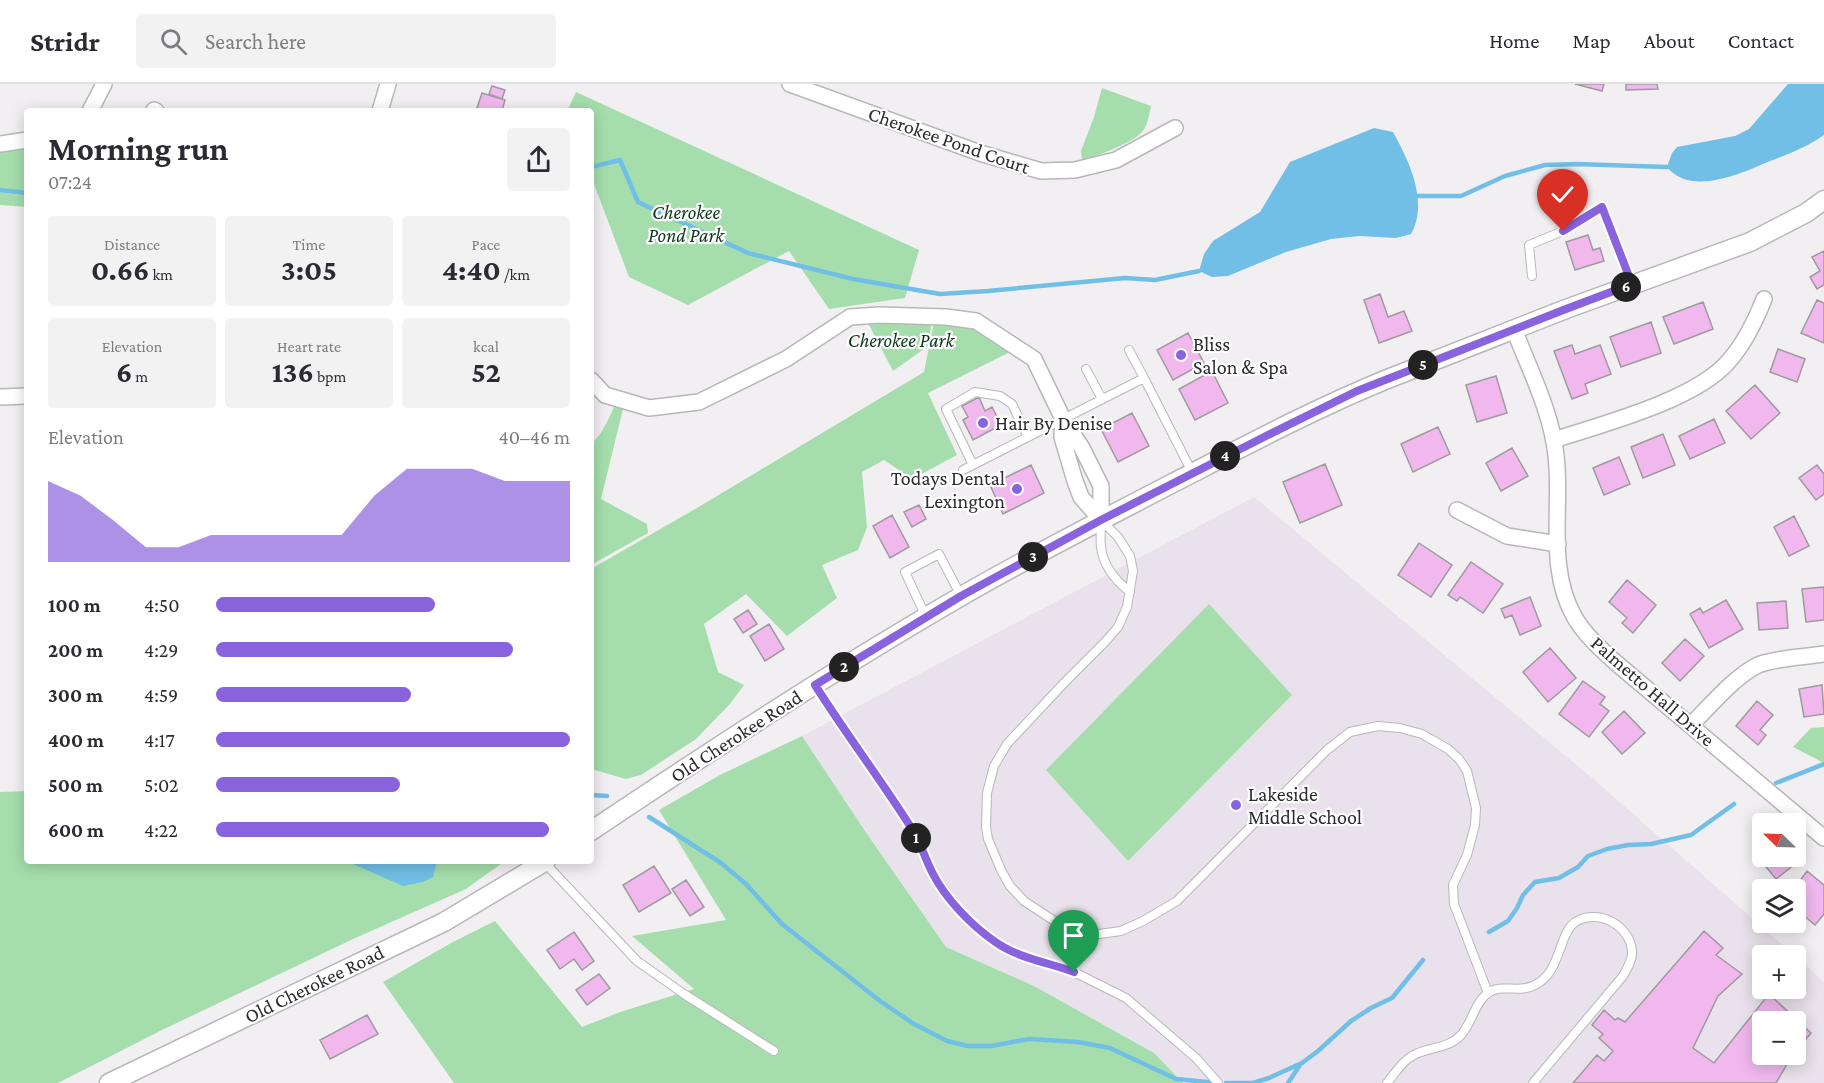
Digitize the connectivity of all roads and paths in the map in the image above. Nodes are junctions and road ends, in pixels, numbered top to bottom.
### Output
1 (104, 84) edge
2 (388, 84) edge
3 (790, 84) edge
4 (92, 108) edge
5 (381, 108) edge
6 (1175, 128) dead end
7 (24, 140) edge
8 (0, 144) edge
9 (1824, 200) edge
10 (1532, 276) dead end
11 (1632, 284) junction
12 (1764, 299) dead end
13 (1514, 329) junction
14 (1129, 350) dead end
15 (1086, 369) dead end
16 (1144, 378) junction
17 (594, 383) edge
18 (24, 396) edge
19 (0, 397) edge
20 (1102, 399) junction
21 (1063, 418) junction
22 (1028, 437) junction
23 (1554, 441) junction
24 (973, 465) junction
25 (963, 470) dead end
26 (1193, 473) junction
27 (1457, 510) dead end
28 (1101, 520) junction
29 (1558, 544) junction
30 (1130, 592) junction
31 (961, 596) junction
32 (926, 617) junction
33 (1824, 654) edge
34 (815, 685) junction
35 (1691, 725) junction
36 (594, 829) edge
37 (1824, 838) edge
38 (542, 864) edge
39 (547, 864) edge
40 (1488, 993) junction
41 (774, 1051) dead end
42 (109, 1083) edge
43 (1218, 1083) edge
44 (1387, 1083) edge
45 (1533, 1083) edge

1 - 4 street
2 - 5 street
3 - 6 street, Cherokee Pond Court
7 - 8 street
9 - 11 street, Old Cherokee Road
10 - 11 lane
11 - 13 street, Old Cherokee Road
12 - 23 street
13 - 23 street, Palmetto Hall Drive
13 - 26 street, Old Cherokee Road
14 - 16 lane
15 - 20 lane
16 - 20 lane
16 - 26 lane
17 - 21 street
18 - 19 street
20 - 21 lane
21 - 22 lane
21 - 28 street
21 - 28 street
22 - 24 lane
22 - 24 lane
23 - 29 street, Palmetto Hall Drive
24 - 25 lane
26 - 28 street, Old Cherokee Road
27 - 29 street
28 - 30 lane
28 - 30 lane
28 - 31 street, Old Cherokee Road
29 - 35 street, Palmetto Hall Drive
30 - 40 lane
31 - 32 street, Old Cherokee Road
31 - 32 lane
32 - 34 street, Old Cherokee Road
33 - 35 street
34 - 36 street, Old Cherokee Road
34 - 43 lane
35 - 37 street, Palmetto Hall Drive
38 - 42 street, Old Cherokee Road
39 - 41 lane
40 - 44 lane
40 - 45 lane

